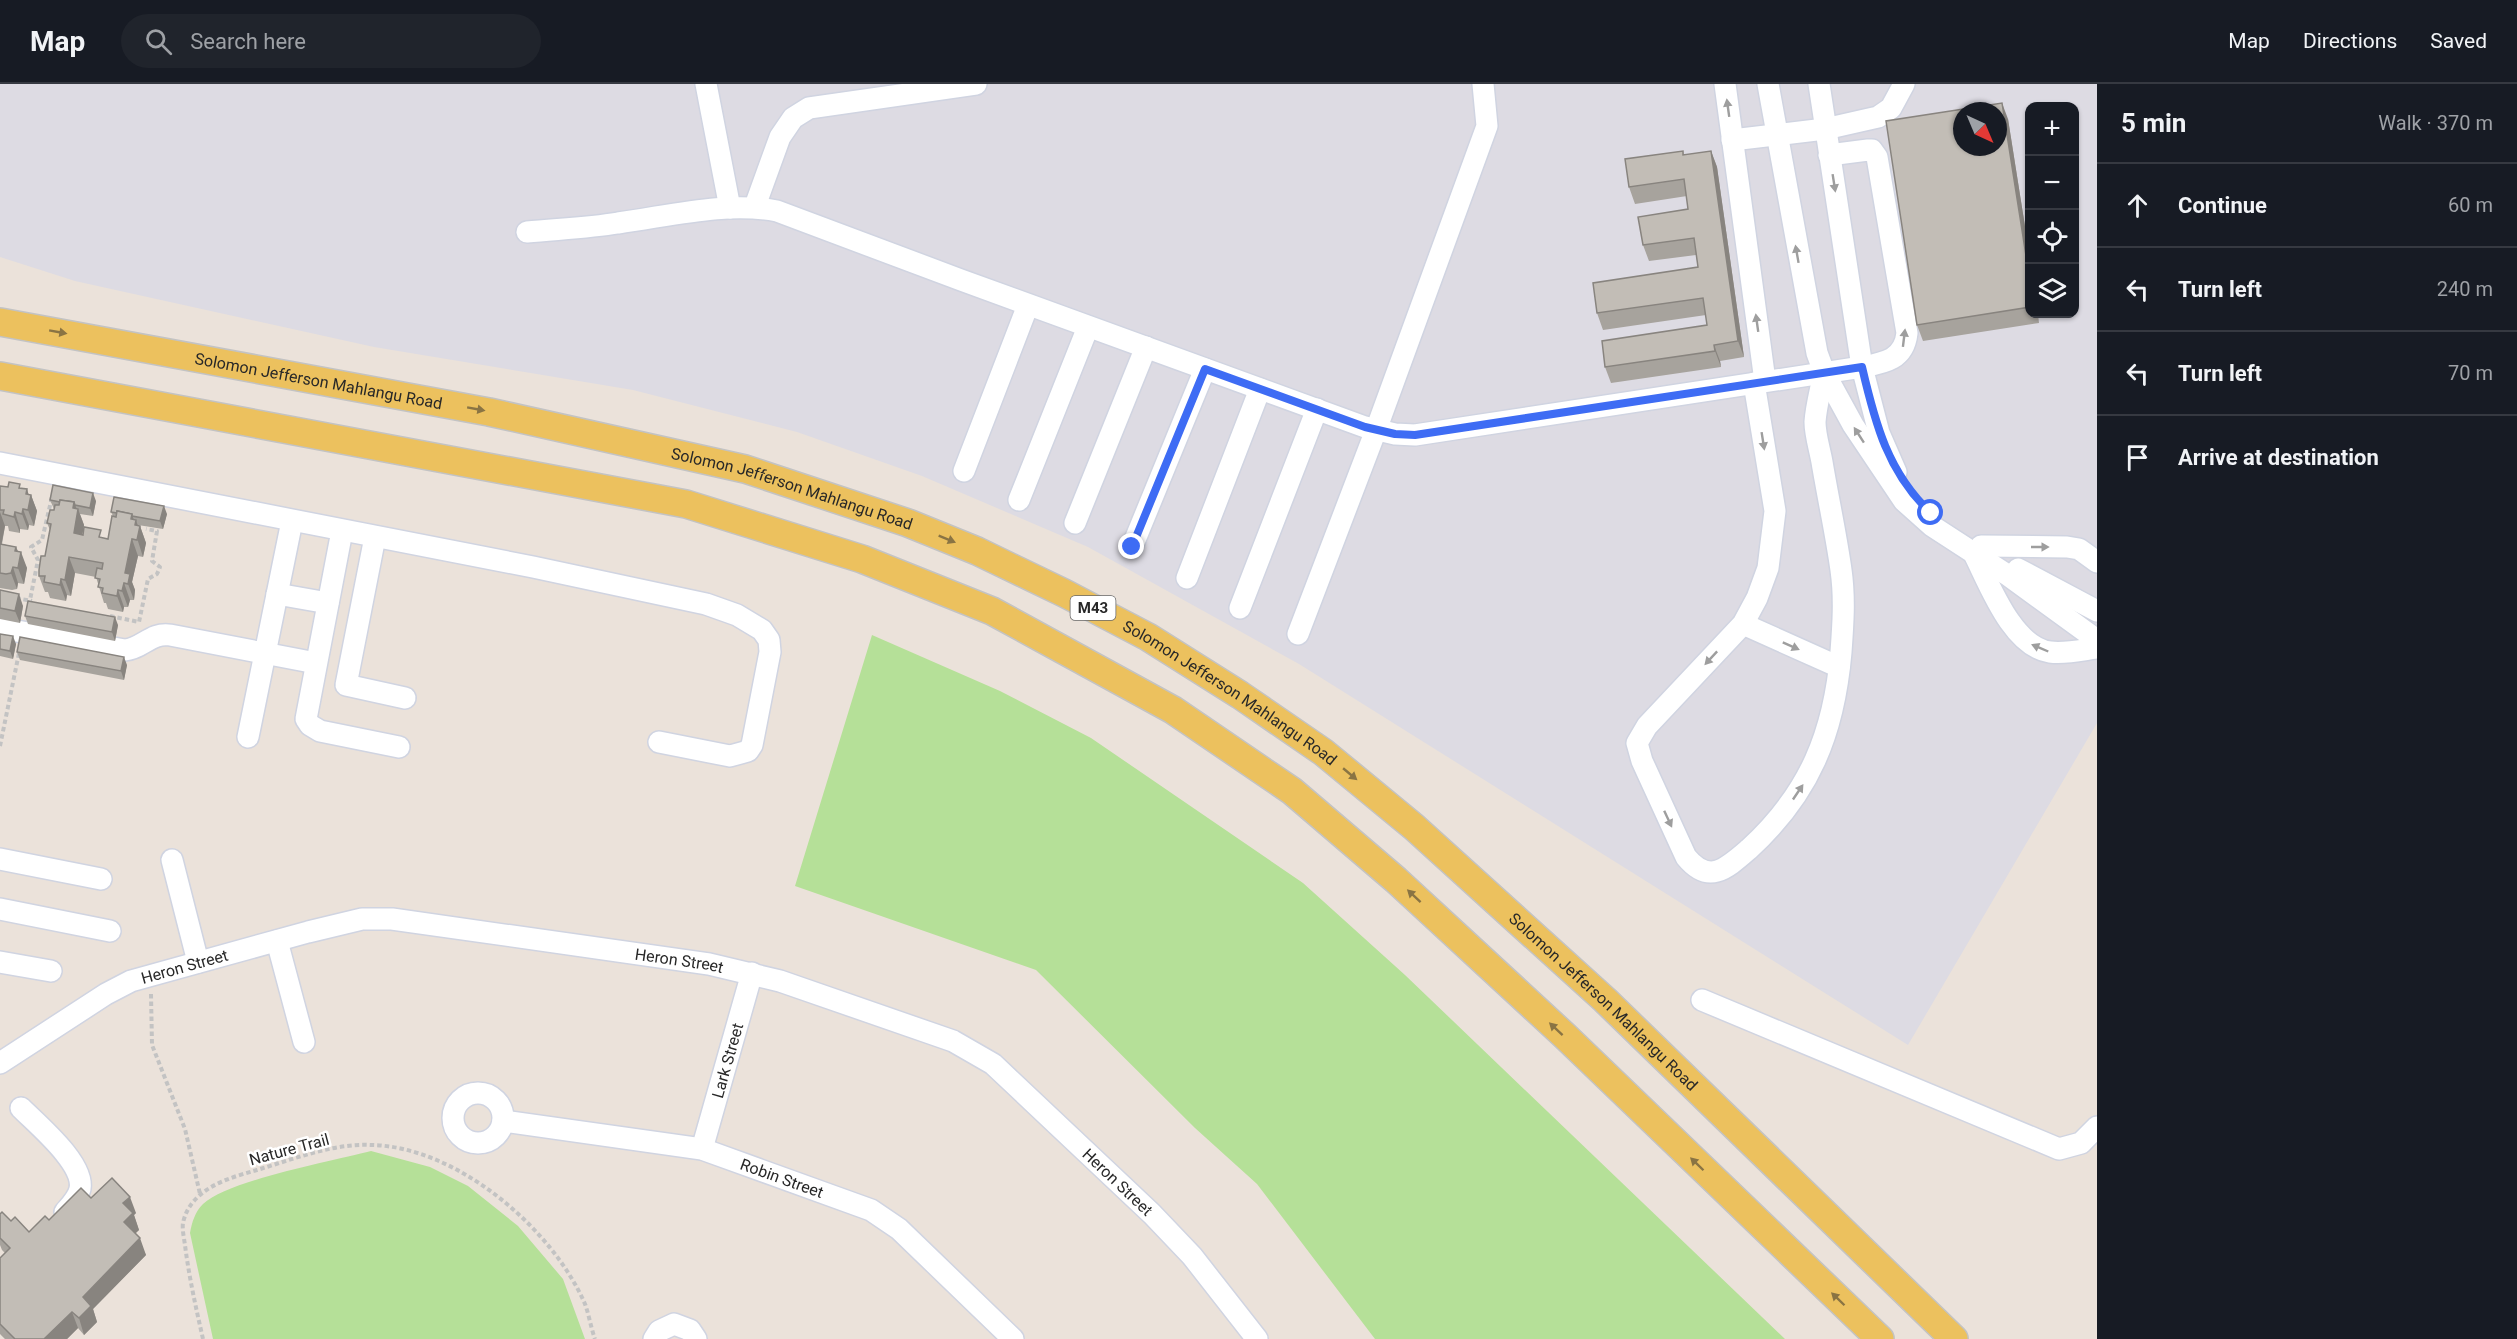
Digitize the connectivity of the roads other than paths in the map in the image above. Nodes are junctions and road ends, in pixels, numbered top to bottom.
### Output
1 (706, 84) edge
2 (976, 84) edge
3 (1483, 84) edge
4 (1725, 84) edge
5 (1768, 84) edge
6 (1819, 84) edge
7 (1904, 84) edge
8 (1825, 129) junction
9 (1776, 136) junction
10 (1732, 140) junction
11 (1829, 155) junction
12 (755, 206) junction
13 (730, 208) junction
14 (527, 232) dead end
15 (1028, 305) junction
16 (0, 322) edge
17 (1088, 327) junction
18 (1146, 347) junction
19 (1862, 367) junction
20 (1205, 369) junction
21 (1824, 372) junction
22 (0, 376) edge
23 (1759, 382) junction
24 (1260, 389) junction
25 (1317, 410) junction
26 (1376, 430) junction
27 (0, 463) edge
28 (964, 471) dead end
29 (1019, 500) dead end
30 (292, 521) junction
31 (1075, 523) dead end
32 (342, 531) junction
33 (375, 537) junction
34 (1132, 547) dead end
35 (1977, 550) junction
36 (2097, 561) edge
37 (1187, 578) dead end
38 (277, 594) junction
39 (328, 603) junction
40 (1240, 608) dead end
41 (2097, 611) edge
42 (1743, 624) junction
43 (0, 628) edge
44 (1298, 634) dead end
45 (2097, 640) edge
46 (2097, 648) edge
47 (265, 653) junction
48 (1839, 668) junction
49 (314, 671) junction
50 (346, 685) junction
51 (405, 698) dead end
52 (248, 737) dead end
53 (659, 742) dead end
54 (399, 747) dead end
55 (0, 859) edge
56 (172, 860) dead end
57 (101, 879) dead end
58 (0, 909) edge
59 (110, 931) dead end
60 (277, 941) junction
61 (0, 962) edge
62 (198, 962) junction
63 (51, 971) dead end
64 (752, 973) junction
65 (1702, 1000) dead end
66 (304, 1042) dead end
67 (0, 1064) edge
68 (21, 1108) dead end
69 (503, 1121) dead end
70 (2097, 1127) edge
71 (702, 1149) junction
72 (52, 1223) edge
73 (654, 1339) edge
74 (696, 1339) edge
75 (1013, 1339) edge
76 (1257, 1339) edge
77 (1880, 1339) edge
78 (1954, 1339) edge

1 - 13 street
2 - 12 street
3 - 26 street
10 -> 4 street
5 - 9 street
6 - 8 street
7 - 8 street
8 - 9 street
8 - 11 street
9 - 10 street
21 -> 9 street
23 -> 10 street
11 -> 19 street
19 -> 11 street
12 - 13 street
12 - 15 street
13 - 14 street
15 - 17 street
15 - 28 street
16 -> 78 main road, Solomon Jefferson Mahlangu Road / M43
17 - 18 street
17 - 29 street
18 - 20 street
18 - 31 street
19 - 21 street
19 - 35 street
20 - 24 street
20 - 34 street
21 - 23 street
35 -> 21 street
21 - 48 street
77 -> 22 main road
23 - 26 street
23 -> 42 street
24 - 25 street
24 - 37 street
25 - 26 street
25 - 40 street
26 - 44 street
27 - 30 street
30 - 32 street
30 - 38 street
32 - 33 street
32 - 39 street
33 - 50 street
33 - 53 street
35 -> 36 street
35 - 41 street
35 - 45 street
46 -> 35 street
38 - 39 street
38 - 47 street
39 - 49 street
42 -> 48 street
42 -> 48 street
43 - 47 street
47 - 49 street
47 - 52 street
49 - 50 street
49 - 54 street
50 - 51 street
55 - 57 street
56 - 62 street
58 - 59 street
60 - 62 street, Heron Street
60 - 64 street, Heron Street
60 - 66 street
61 - 63 street
62 - 67 street, Heron Street
64 - 71 street, Lark Street
64 - 76 street, Heron Street
65 - 70 street
68 - 72 street
69 - 71 street, Robin Street
71 - 75 street, Robin Street
73 - 74 street

